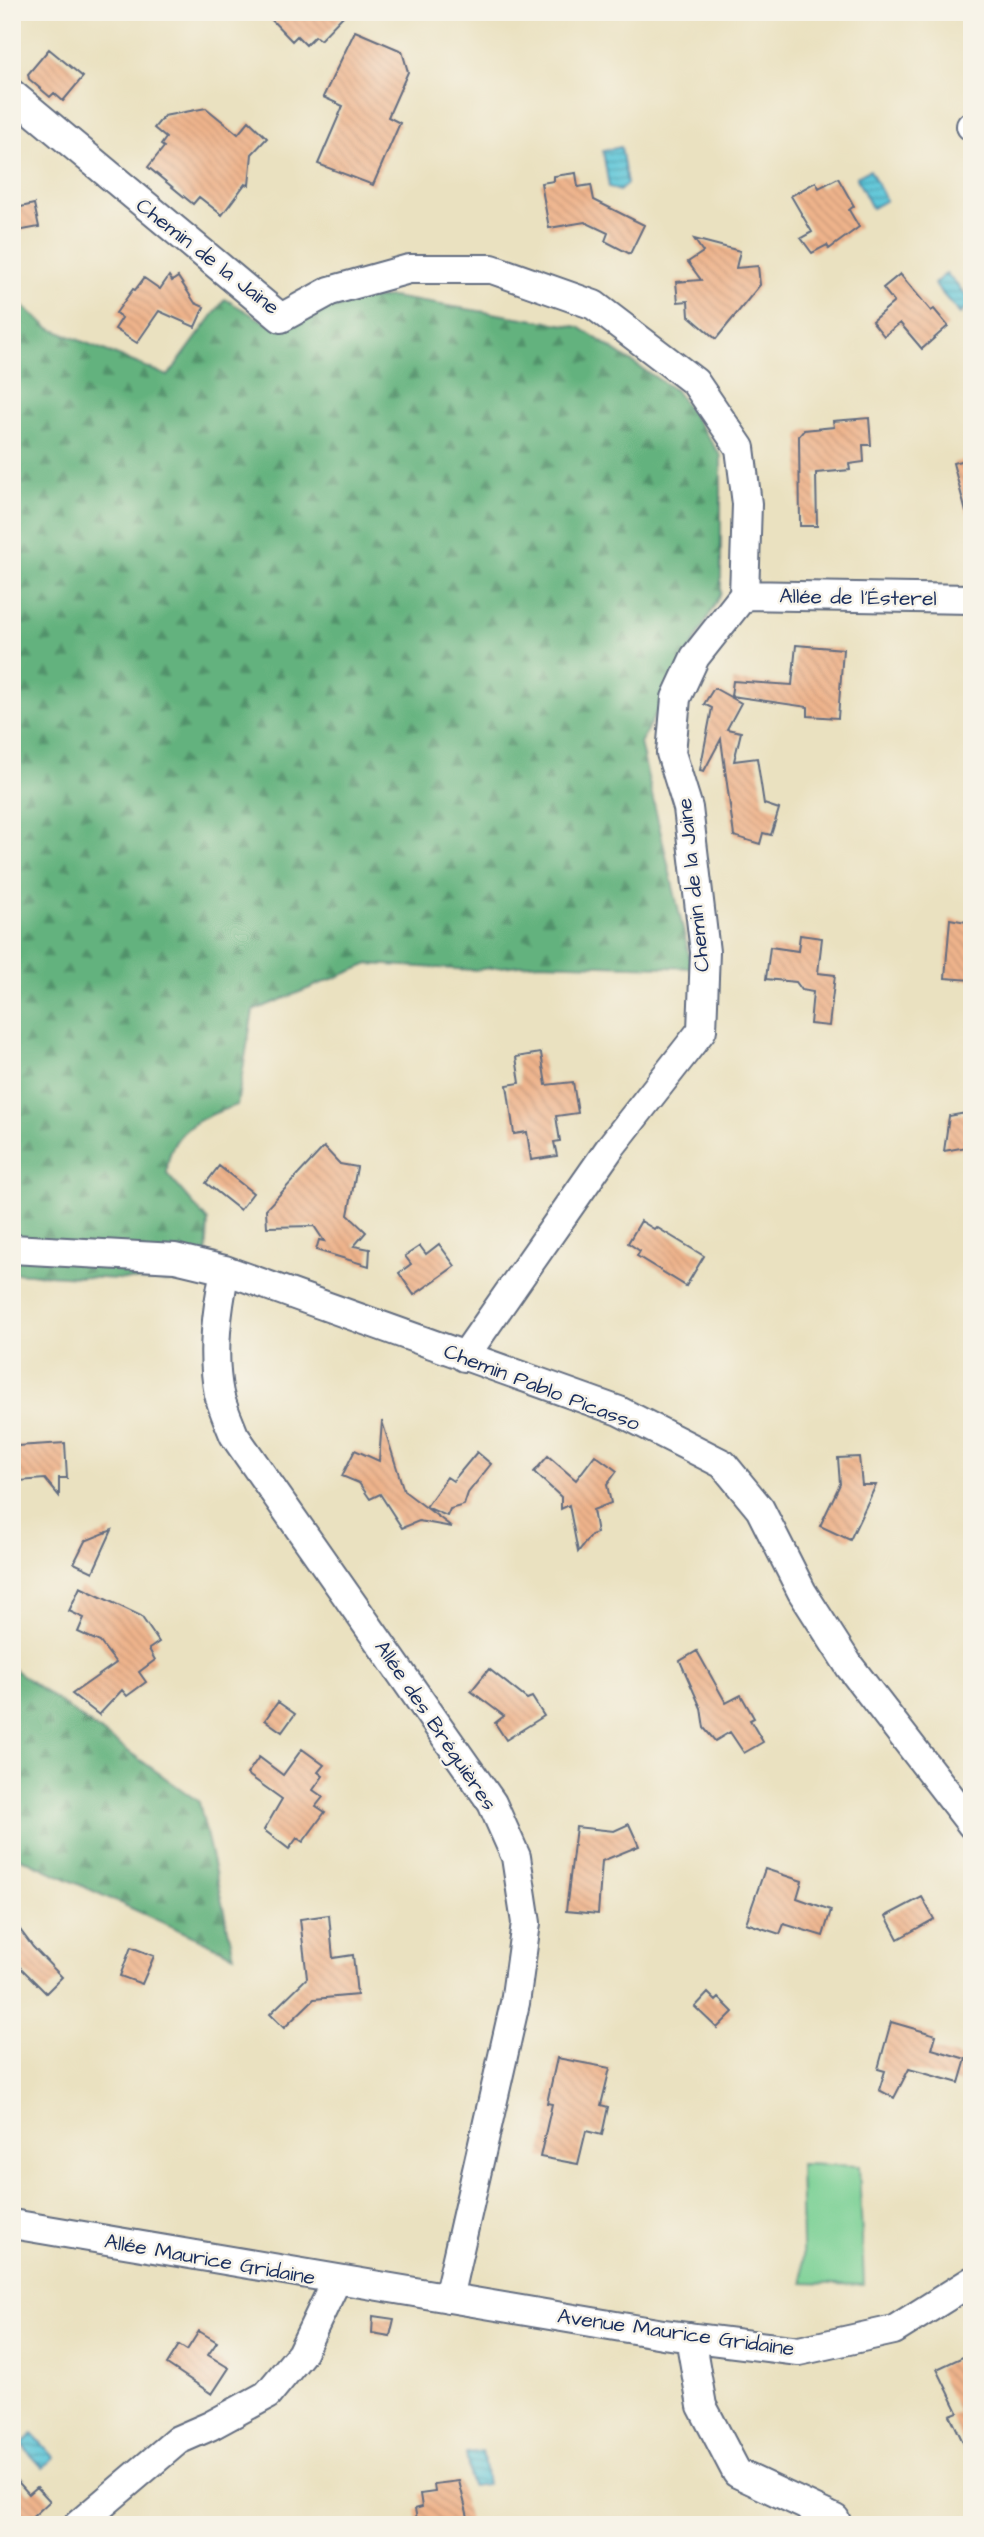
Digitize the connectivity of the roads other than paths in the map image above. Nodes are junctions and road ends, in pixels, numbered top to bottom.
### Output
1 (12, 94) edge
2 (744, 595) junction
3 (972, 599) edge
4 (12, 1249) edge
5 (225, 1270) junction
6 (464, 1357) junction
7 (972, 1825) edge
8 (12, 2224) edge
9 (336, 2281) junction
10 (972, 2281) edge
11 (407, 2292) joint
12 (448, 2298) junction
13 (690, 2337) junction
14 (78, 2525) edge
15 (837, 2525) edge

1 - 2 street, Chemin de la Jaine
2 - 3 street, Allée de l'Ésterel
2 - 6 street, Chemin de la Jaine
4 - 5 street, Chemin Pablo Picasso
5 - 6 street, Chemin Pablo Picasso
5 - 12 street, Allée des Bréguières
6 - 7 street, Chemin Pablo Picasso
8 - 9 street, Allée Maurice Gridaine
9 - 11 street, Allée Maurice Gridaine
9 - 14 street
10 - 13 street, Avenue Maurice Gridaine
11 - 12 street, Avenue Maurice Gridaine
12 - 13 street, Avenue Maurice Gridaine
13 - 15 street

